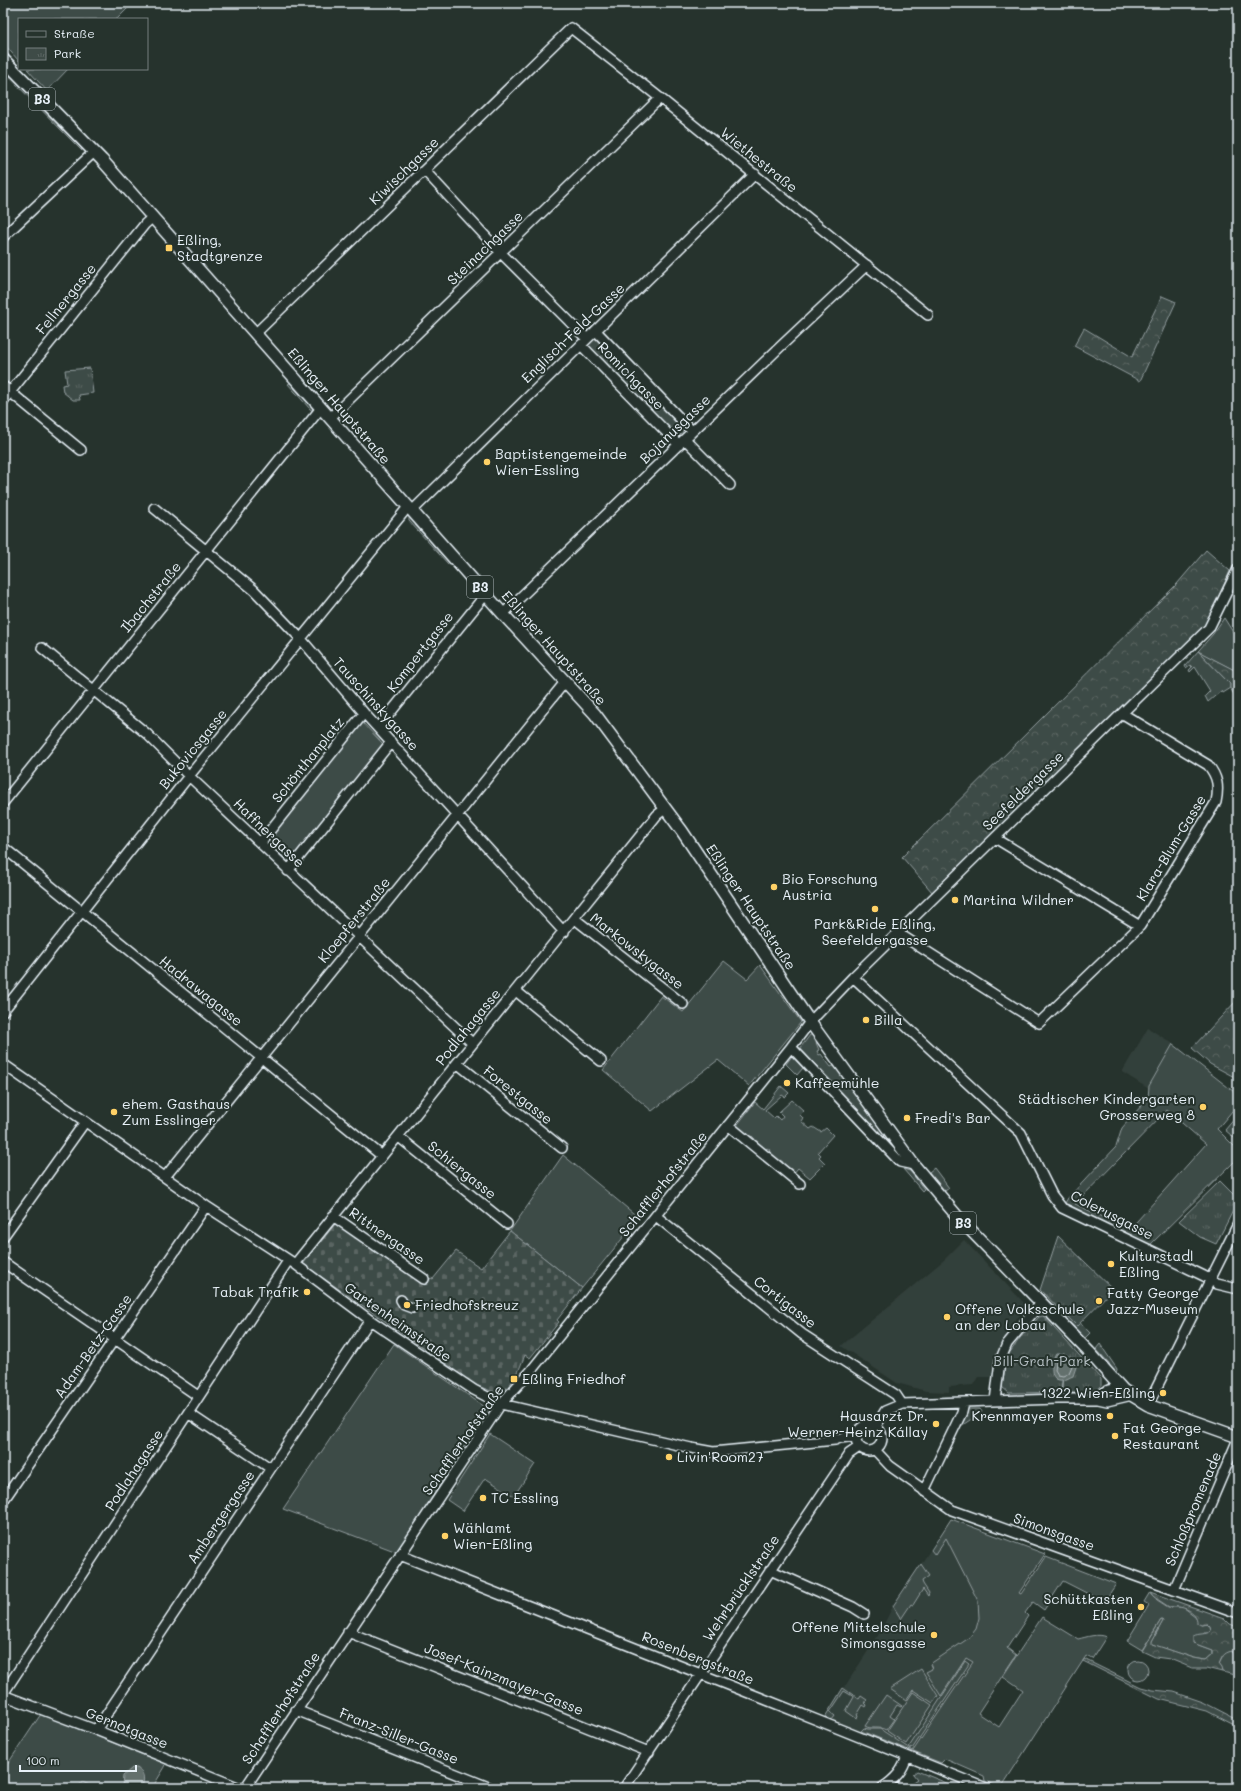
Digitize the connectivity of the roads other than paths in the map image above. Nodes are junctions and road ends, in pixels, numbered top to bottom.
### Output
1 (571, 28) joint
2 (3, 58) edge
3 (660, 98) junction
4 (94, 152) junction
5 (425, 171) junction
6 (755, 174) junction
7 (153, 217) junction
8 (3, 237) edge
9 (501, 253) junction
10 (867, 265) junction
11 (928, 315) dead end
12 (596, 331) junction
13 (256, 333) junction
14 (584, 342) junction
15 (7, 389) edge
16 (3, 401) edge
17 (321, 408) junction
18 (330, 418) junction
19 (692, 431) junction
20 (682, 442) junction
21 (81, 450) dead end
22 (730, 485) dead end
23 (154, 508) dead end
24 (410, 509) junction
25 (206, 551) junction
26 (1238, 569) edge
27 (486, 594) junction
28 (503, 614) junction
29 (301, 639) junction
30 (42, 648) dead end
31 (565, 682) junction
32 (94, 691) junction
33 (364, 713) junction
34 (1123, 714) junction
35 (378, 728) junction
36 (391, 742) junction
37 (189, 776) junction
38 (3, 803) edge
39 (665, 809) junction
40 (457, 815) junction
41 (996, 838) junction
42 (260, 843) junction
43 (3, 847) edge
44 (288, 870) junction
45 (81, 910) junction
46 (575, 919) junction
47 (1140, 926) junction
48 (564, 932) junction
49 (898, 933) junction
50 (359, 936) junction
51 (853, 977) junction
52 (516, 991) junction
53 (683, 1004) dead end
54 (3, 1011) edge
55 (810, 1022) junction
56 (472, 1044) junction
57 (792, 1047) junction
58 (261, 1058) junction
59 (601, 1061) dead end
60 (456, 1063) junction
61 (3, 1064) edge
62 (84, 1122) junction
63 (728, 1125) junction
64 (399, 1137) junction
65 (562, 1148) dead end
66 (382, 1156) junction
67 (914, 1165) junction
68 (166, 1178) junction
69 (800, 1184) dead end
70 (206, 1206) junction
71 (333, 1216) junction
72 (656, 1216) junction
73 (507, 1224) dead end
74 (1238, 1224) edge
75 (3, 1237) edge
76 (3, 1262) edge
77 (291, 1262) junction
78 (424, 1279) dead end
79 (1210, 1281) junction
80 (1238, 1289) edge
81 (401, 1300) dead end
82 (1041, 1304) junction
83 (412, 1308) dead end
84 (370, 1320) junction
85 (115, 1339) junction
86 (1106, 1372) junction
87 (1106, 1389) junction
88 (1127, 1393) junction
89 (198, 1396) junction
90 (1098, 1399) junction
91 (995, 1401) junction
92 (964, 1403) junction
93 (502, 1404) junction
94 (902, 1404) junction
95 (1148, 1405) junction
96 (188, 1413) junction
97 (876, 1426) junction
98 (1238, 1438) edge
99 (858, 1442) junction
100 (875, 1450) junction
101 (270, 1468) junction
102 (924, 1491) junction
103 (3, 1501) edge
104 (400, 1555) junction
105 (770, 1570) junction
106 (1174, 1590) junction
107 (1238, 1613) edge
108 (864, 1614) dead end
109 (348, 1632) junction
110 (700, 1674) junction
111 (3, 1695) edge
112 (296, 1710) junction
113 (96, 1730) junction
114 (649, 1752) junction
115 (907, 1756) junction
116 (240, 1788) edge
117 (245, 1788) edge
118 (491, 1788) edge
119 (624, 1788) edge
120 (882, 1788) edge
121 (986, 1788) edge

1 - 3 street, Wiethestraße
1 - 5 street, Kiwischgasse
2 - 4 main road, B3
3 - 6 street, Wiethestraße
3 - 9 street, Steinachgasse
4 - 7 main road, Eßlinger Hauptstraße / B3
4 - 8 street
5 - 9 street, Romichgasse
5 - 13 street, Kiwischgasse
6 - 10 street, Wiethestraße
6 - 12 street, Englisch-Feld-Gasse
7 - 13 main road, Eßlinger Hauptstraße / B3
7 - 15 street, Fellnergasse
9 - 14 street, Romichgasse
9 - 18 street, Steinachgasse
10 - 11 street, Wiethestraße
10 - 19 street, Bojanusgasse
12 - 14 street, Englisch-Feld-Gasse
12 - 19 street, Romichgasse
13 - 17 main road, Eßlinger Hauptstraße / B3
14 - 20 street, Romichgasse
14 - 24 street, Englisch-Feld-Gasse
15 - 16 street, Fellnergasse
15 - 21 street
17 - 18 main road, Eßlinger Hauptstraße / B3
17 - 25 street, Ibachstraße
18 - 24 main road, Eßlinger Hauptstraße / B3
19 - 20 street, Bojanusgasse
20 - 22 street, Romichgasse
20 - 28 street, Bojanusgasse
23 - 25 street, Tauschinskygasse
24 - 27 main road, Eßlinger Hauptstraße / B3
24 - 29 street, Bukovicsgasse
25 - 29 street, Tauschinskygasse
25 - 32 street, Ibachstraße
26 - 34 street, Seefeldergasse
27 - 28 main road, Eßlinger Hauptstraße / B3
27 - 35 street, Kompertgasse
28 - 31 main road, Eßlinger Hauptstraße / B3
29 - 33 street, Tauschinskygasse
29 - 37 street, Bukovicsgasse
30 - 32 street, Haffnergasse
31 - 39 main road, Eßlinger Hauptstraße / B3
31 - 40 street, Kloepferstraße
32 - 37 street, Haffnergasse
32 - 38 street, Ibachstraße
33 - 35 street, Tauschinskygasse
33 - 42 street, Schönthanplatz
34 - 41 street, Seefeldergasse
34 - 47 street, Klara-Blum-Gasse
35 - 36 street, Tauschinskygasse
36 - 40 street, Tauschinskygasse
36 - 44 street
37 - 42 street, Haffnergasse
37 - 45 street, Bukovicsgasse
39 - 46 street, Podlahagasse
39 - 55 main road, Eßlinger Hauptstraße / B3
40 - 48 street, Tauschinskygasse
40 - 50 street, Kloepferstraße
41 - 47 street
41 - 49 street, Seefeldergasse
42 - 44 street, Haffnergasse
43 - 45 street, Hadrawagasse
44 - 50 street, Haffnergasse
45 - 54 street, Bukovicsgasse
45 - 58 street, Hadrawagasse
46 - 48 street, Podlahagasse
46 - 53 street, Markowskygasse
47 - 49 street
48 - 52 street, Podlahagasse
49 - 51 street, Seefeldergasse
50 - 56 street, Haffnergasse
50 - 58 street, Kloepferstraße
51 - 55 street, Seefeldergasse
51 - 79 street, Colerusgasse
52 - 56 street, Podlahagasse
52 - 59 street
55 - 57 street, Schafflerhofstraße
55 - 67 main road, Eßlinger Hauptstraße / B3
56 - 60 street, Podlahagasse
57 - 63 street, Schafflerhofstraße
57 - 67 street, Eßlinger Hauptstraße
58 - 66 street, Hadrawagasse
58 - 68 street, Kloepferstraße
60 - 64 street, Podlahagasse
60 - 65 street, Forestgasse
61 - 62 street, Gartenheimstraße
62 - 68 street, Gartenheimstraße
62 - 75 street
63 - 69 street
63 - 72 street, Schafflerhofstraße
64 - 66 street, Podlahagasse
64 - 73 street, Schiergasse
66 - 71 street, Podlahagasse
67 - 82 main road, Eßlinger Hauptstraße / B3
68 - 70 street, Gartenheimstraße
70 - 77 street, Gartenheimstraße
70 - 85 street, Adam-Betz-Gasse
71 - 77 street, Podlahagasse
71 - 78 street, Rittnergasse
72 - 93 street, Schafflerhofstraße
72 - 94 street, Cortigasse
74 - 79 street
76 - 85 street
77 - 84 street, Gartenheimstraße
77 - 89 street, Podlahagasse
79 - 80 street, Colerusgasse
79 - 95 street
81 - 83 street
82 - 86 main road, Eßlinger Hauptstraße / B3
82 - 91 street
84 - 93 street, Gartenheimstraße
84 - 101 street, Ambergergasse
85 - 89 street
85 - 103 street, Adam-Betz-Gasse
86 - 87 street
86 - 88 main road, Eßlinger Hauptstraße / B3
87 - 88 street
87 - 90 street
88 - 90 street
88 - 95 main road, Eßlinger Hauptstraße / B3
89 - 96 street, Podlahagasse
90 - 91 street
91 - 92 street
92 - 94 street
92 - 102 street
93 - 99 street, Gartenheimstraße
93 - 104 street, Schafflerhofstraße
94 - 97 street
95 - 98 main road, Eßlinger Hauptstraße / B3
96 - 101 street
96 - 111 street, Podlahagasse
97 - 99 street
97 - 100 street
98 - 106 street, Schloßpromenade
99 - 100 street, Gartenheimstraße
99 - 105 street, Wehrbrücklstraße
100 - 102 street, Simonsgasse
101 - 113 street, Ambergergasse
102 - 106 street, Simonsgasse
104 - 109 street, Schafflerhofstraße
104 - 110 street, Rosenbergstraße
105 - 108 street
105 - 110 street, Wehrbrücklstraße
106 - 107 street, Simonsgasse
109 - 112 street, Schafflerhofstraße
109 - 114 street, Josef-Kainzmayer-Gasse
110 - 114 street, Wehrbrücklstraße
110 - 115 street, Rosenbergstraße
111 - 113 street, Gernotgasse
112 - 117 street, Schafflerhofstraße
112 - 118 street, Franz-Siller-Gasse
113 - 116 street, Gernotgasse
114 - 119 street, Wehrbrücklstraße
115 - 120 street
115 - 121 street, Rosenbergstraße

